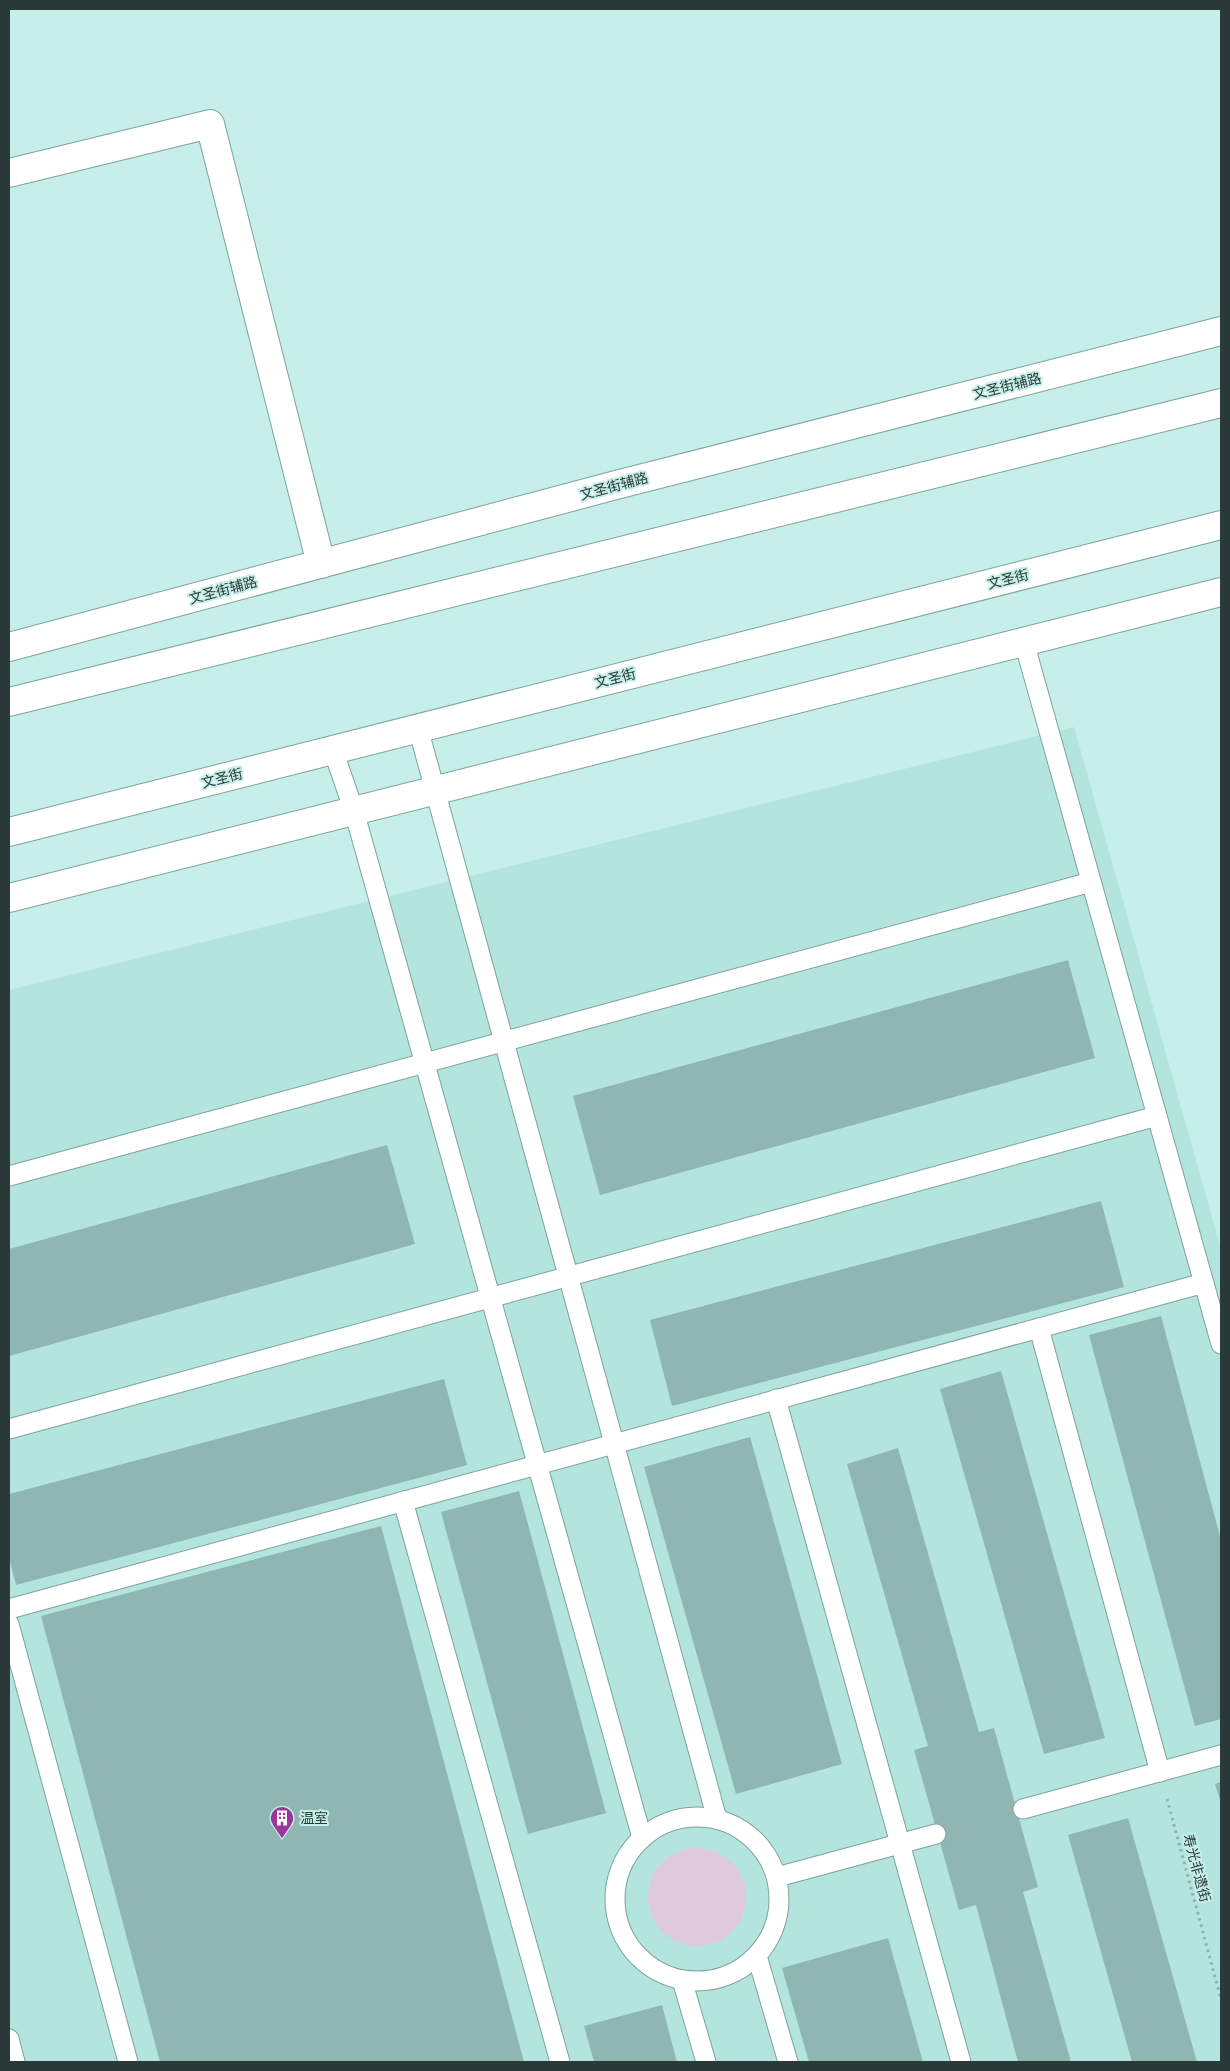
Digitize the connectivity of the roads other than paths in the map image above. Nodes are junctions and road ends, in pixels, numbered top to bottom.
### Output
1 (9, 173) edge
2 (1221, 331) edge
3 (1221, 403) edge
4 (1221, 525) edge
5 (321, 564) junction
6 (1221, 592) edge
7 (1024, 642) junction
8 (9, 646) edge
9 (9, 702) edge
10 (418, 728) junction
11 (333, 750) junction
12 (434, 791) junction
13 (354, 811) junction
14 (9, 832) edge
15 (1091, 882) junction
16 (9, 898) edge
17 (503, 1042) junction
18 (425, 1063) junction
19 (1157, 1116) junction
20 (9, 1176) edge
21 (567, 1276) junction
22 (1204, 1283) junction
23 (491, 1298) junction
24 (1039, 1328) junction
25 (1221, 1344) edge
26 (776, 1399) junction
27 (9, 1429) edge
28 (613, 1444) junction
29 (537, 1465) junction
30 (403, 1501) junction
31 (9, 1609) edge
32 (9, 1624) edge
33 (1221, 1755) edge
34 (1160, 1772) junction
35 (1023, 1809) dead end
36 (716, 1819) junction
37 (936, 1834) dead end
38 (642, 1838) junction
39 (900, 1843) junction
40 (777, 1877) junction
41 (757, 1956) junction
42 (682, 1980) junction
43 (9, 2039) edge
44 (15, 2062) edge
45 (128, 2062) edge
46 (560, 2062) edge
47 (706, 2062) edge
48 (788, 2062) edge
49 (961, 2062) edge

1 - 5 street
2 - 5 street, 文圣街辅路
3 - 9 street
4 - 10 street, 文圣街
5 - 8 street, 文圣街辅路
6 - 7 street
7 - 12 street
7 - 15 lane
10 - 11 street, 文圣街
10 - 12 lane
11 - 13 lane
11 - 14 street, 文圣街
12 - 13 street
12 - 17 lane
13 - 16 street
13 - 18 lane
15 - 17 lane
15 - 19 lane
17 - 18 lane
17 - 21 lane
18 - 20 lane
18 - 23 lane
19 - 21 lane
19 - 22 lane
21 - 23 lane
21 - 28 lane
22 - 24 lane
22 - 25 lane
23 - 27 lane
23 - 29 lane
24 - 26 lane
24 - 34 lane
26 - 28 lane
26 - 39 lane
28 - 29 lane
28 - 36 lane
29 - 30 lane
29 - 38 lane
30 - 31 lane
30 - 46 lane
32 - 45 lane
33 - 34 lane
34 - 35 lane
36 - 38 lane
36 - 40 lane
37 - 39 lane
38 - 42 lane
39 - 40 lane
39 - 49 lane
40 - 41 lane
41 - 42 lane
41 - 48 lane
42 - 47 lane
43 - 44 lane

